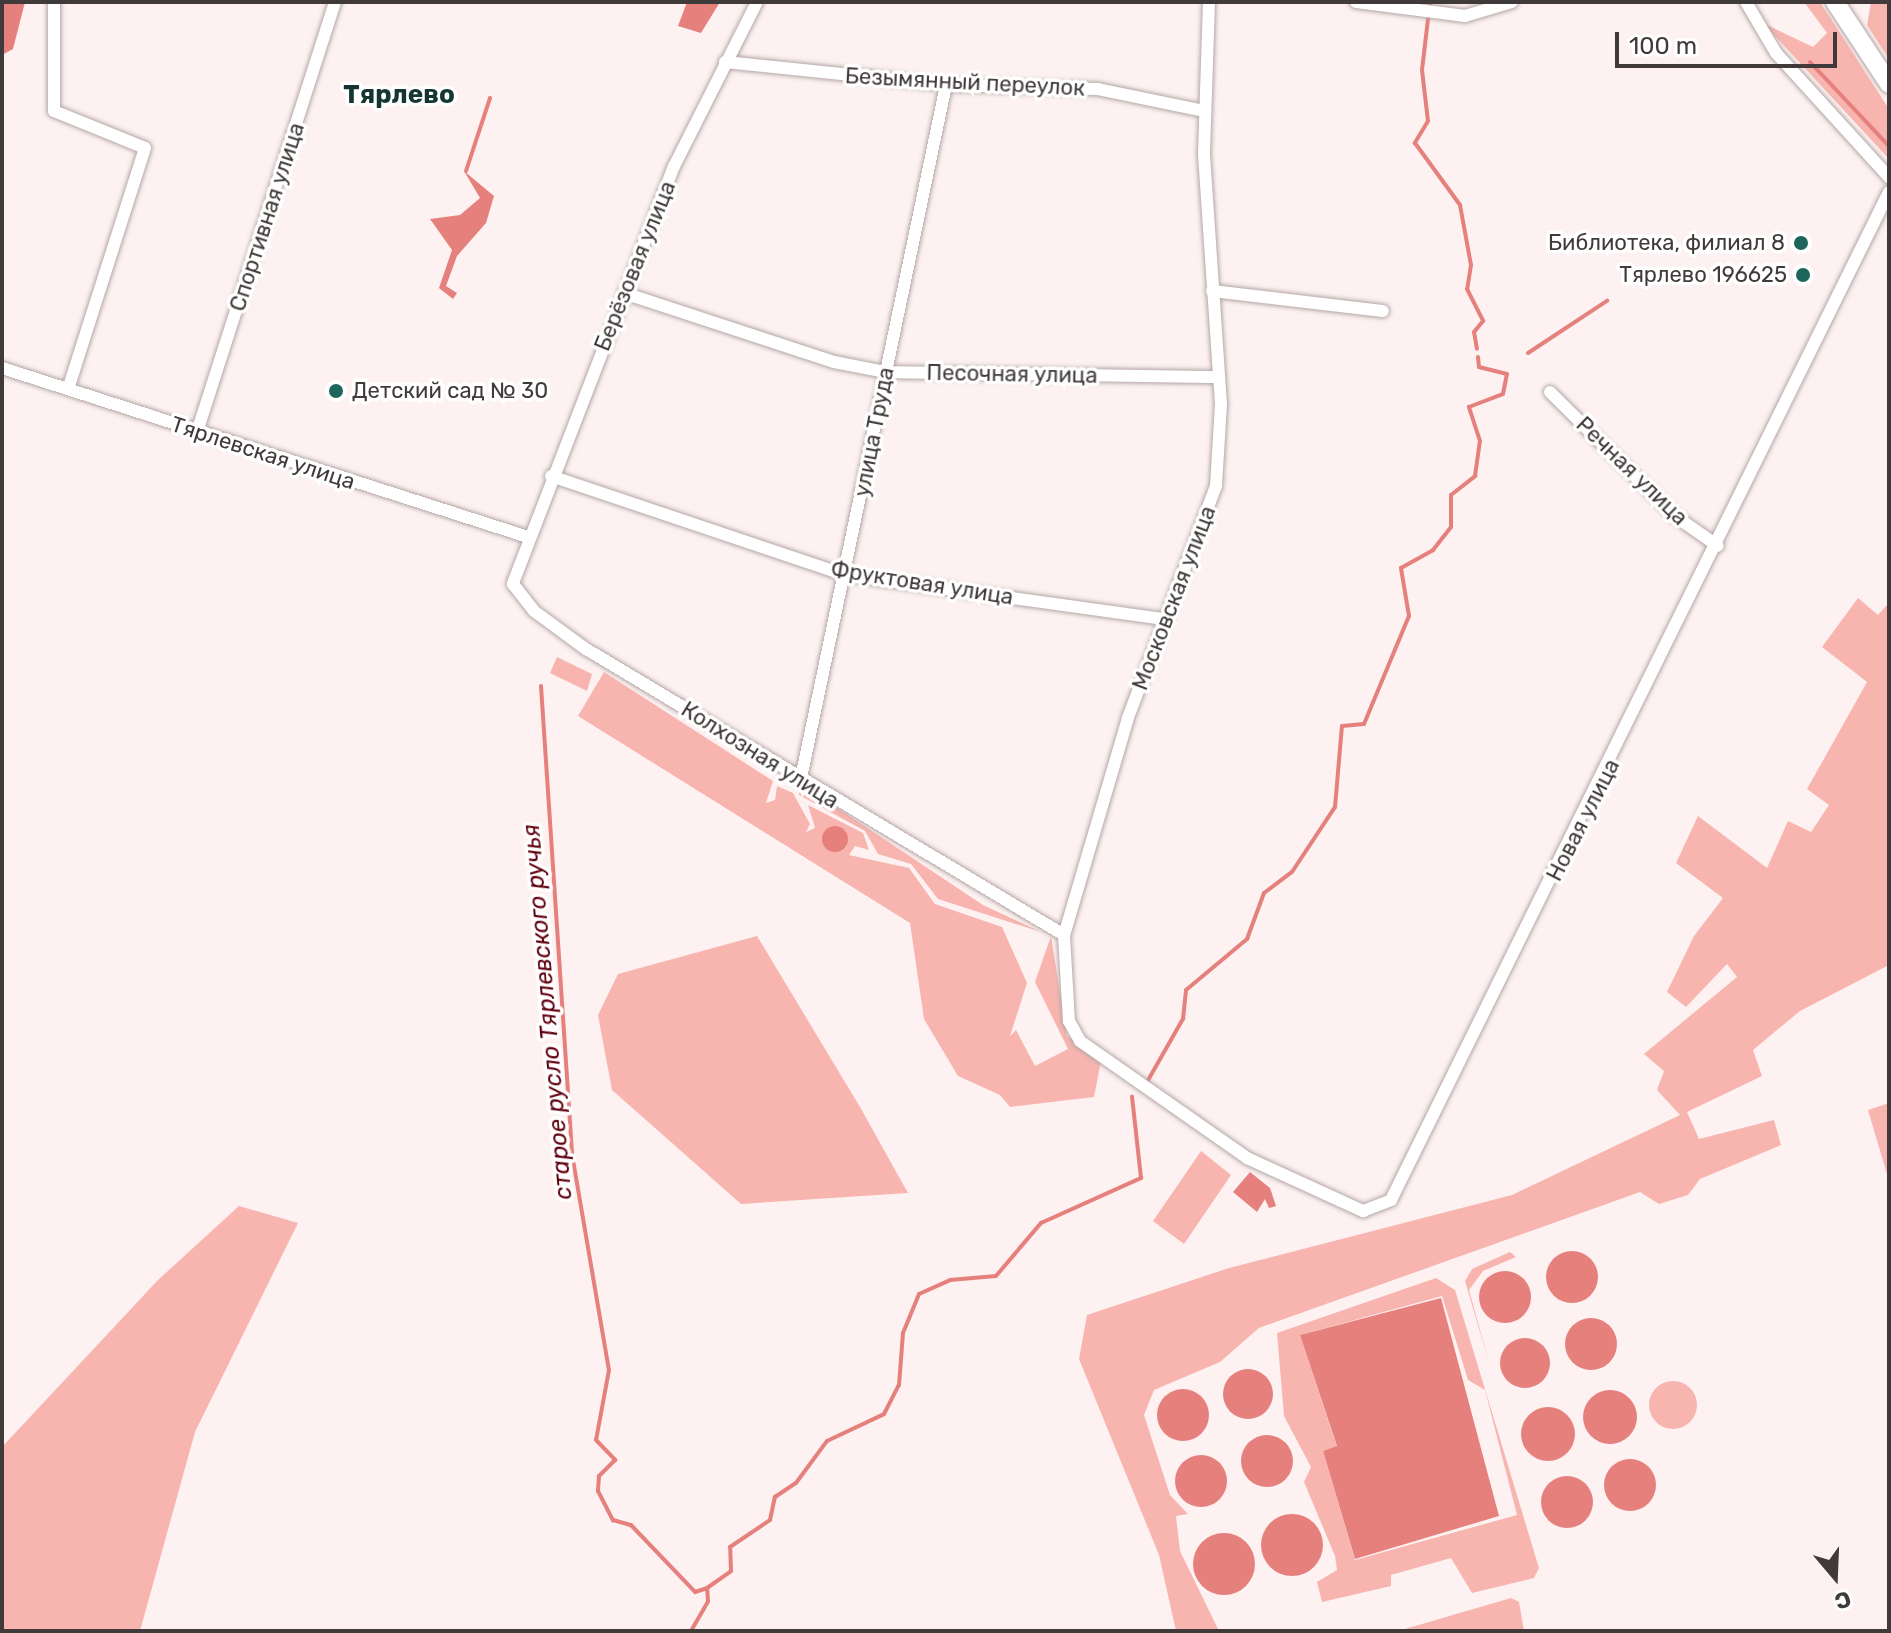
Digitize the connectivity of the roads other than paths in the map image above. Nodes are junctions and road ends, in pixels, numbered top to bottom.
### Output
1 (54, 2) edge
2 (335, 2) edge
3 (757, 2) edge
4 (1209, 2) edge
5 (1356, 2) edge
6 (1512, 2) edge
7 (1746, 2) edge
8 (1835, 2) edge
9 (725, 62) junction
10 (1889, 84) edge
11 (946, 85) junction
12 (1204, 111) junction
13 (1889, 177) edge
14 (1889, 192) edge
15 (1212, 291) junction
16 (624, 293) junction
17 (1383, 311) dead end
18 (2, 368) edge
19 (886, 372) junction
20 (1219, 377) junction
21 (68, 389) junction
22 (1550, 392) dead end
23 (197, 432) junction
24 (551, 476) junction
25 (525, 536) junction
26 (1718, 546) junction
27 (846, 575) junction
28 (1162, 619) junction
29 (801, 778) junction
30 (1064, 935) junction
31 (1155, 1092) joint

1 - 21 street
2 - 23 street, Спортивная улица
3 - 9 street, Берёзовая улица
4 - 12 street, Московская улица
5 - 6 street
7 - 13 street
8 - 10 main road
9 - 11 street, Безымянный переулок
9 - 16 street, Берёзовая улица
11 - 12 street, Безымянный переулок
11 - 19 street, улица Труда
12 - 15 street, Московская улица
14 - 26 street, Новая улица
15 - 17 street
15 - 20 street, Московская улица
16 - 19 street, Песочная улица
16 - 24 street, Берёзовая улица
18 - 21 street, Тярлевская улица
19 - 20 street, Песочная улица
19 - 27 street, улица Труда
20 - 28 street, Московская улица
21 - 23 street, Тярлевская улица
22 - 26 street, Речная улица
23 - 25 street, Тярлевская улица
24 - 25 street, Берёзовая улица
24 - 27 street, Фруктовая улица
25 - 29 street, Колхозная улица
26 - 31 street, Новая улица
27 - 28 street, Фруктовая улица
27 - 29 street, улица Труда
28 - 30 street, Московская улица
29 - 30 street, Колхозная улица
30 - 31 street, Московская улица

